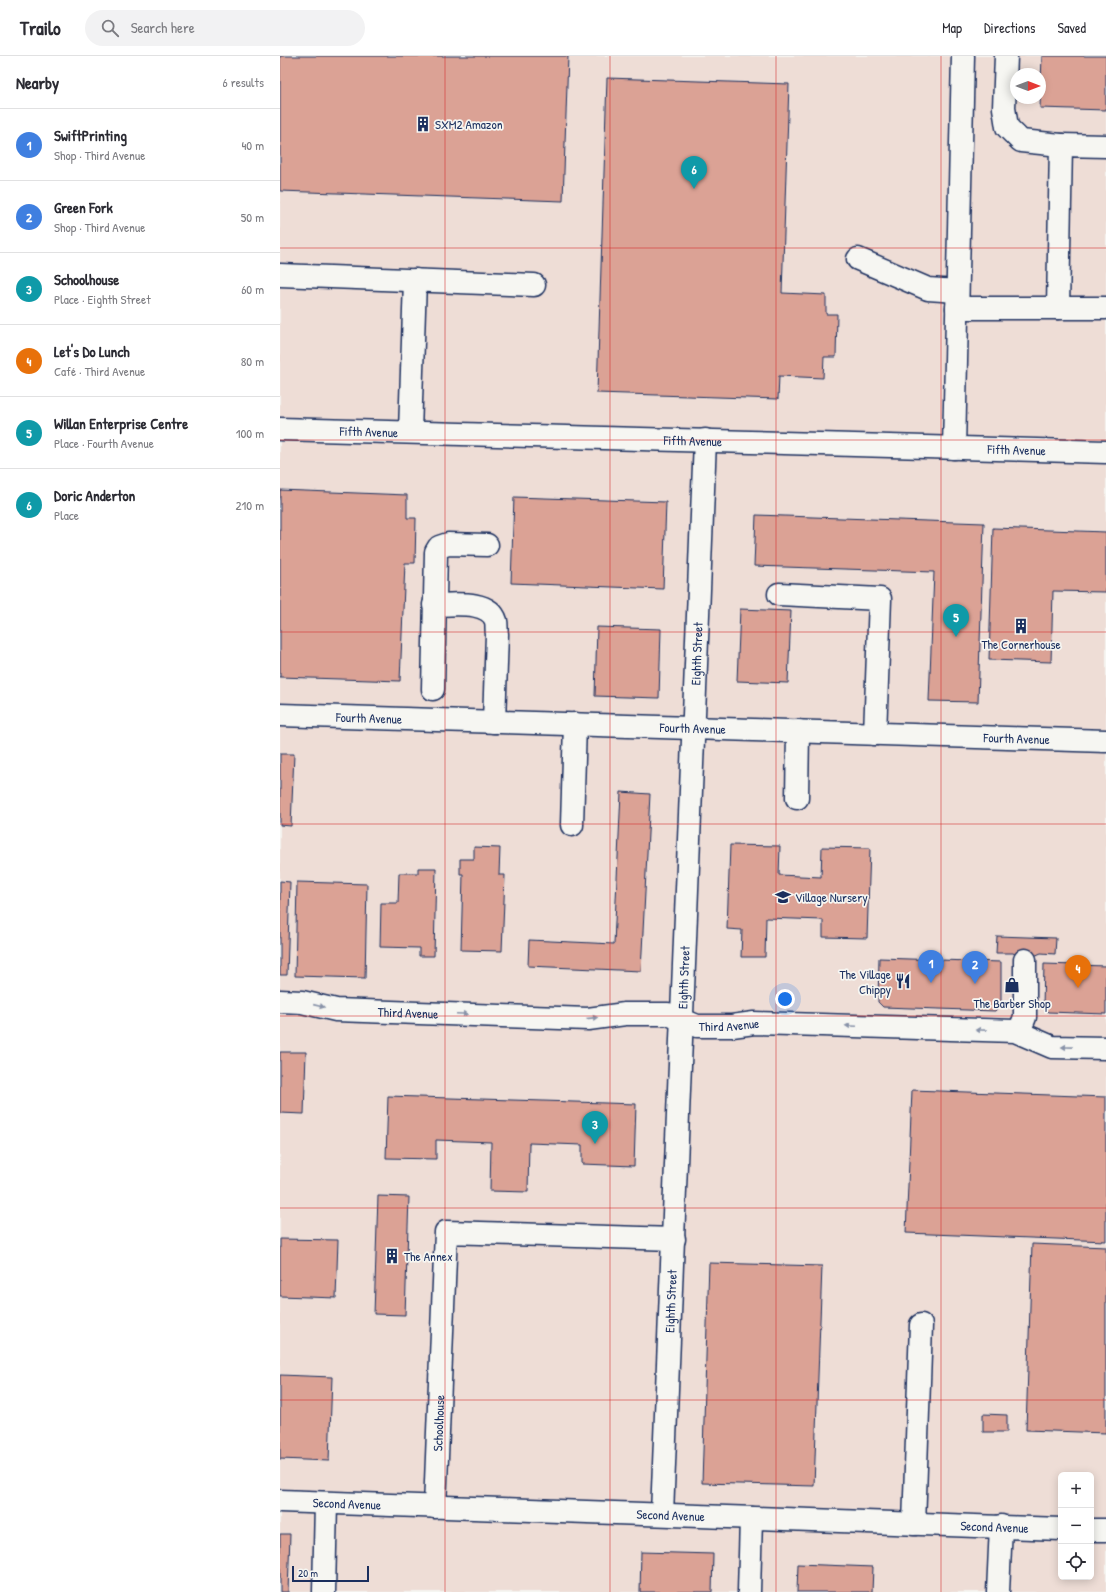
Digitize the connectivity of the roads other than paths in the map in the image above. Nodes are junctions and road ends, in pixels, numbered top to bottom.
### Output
1 (963, 56) edge
2 (1006, 56) edge
3 (1061, 145) junction
4 (1106, 146) edge
5 (858, 259) dead end
6 (280, 275) edge
7 (416, 280) junction
8 (534, 285) dead end
9 (957, 300) junction
10 (1058, 308) junction
11 (1106, 308) edge
12 (280, 428) edge
13 (410, 432) junction
14 (705, 440) junction
15 (954, 448) junction
16 (1106, 452) edge
17 (487, 545) dead end
18 (779, 594) dead end
19 (434, 605) junction
20 (433, 689) dead end
21 (280, 715) edge
22 (494, 722) junction
23 (575, 724) junction
24 (694, 728) junction
25 (798, 731) junction
26 (875, 734) junction
27 (1106, 741) edge
28 (797, 798) dead end
29 (572, 825) dead end
30 (1025, 960) dead end
31 (280, 1001) edge
32 (682, 1020) junction
33 (1019, 1032) junction
34 (1106, 1048) edge
35 (674, 1239) junction
36 (921, 1325) dead end
37 (280, 1501) edge
38 (326, 1503) junction
39 (435, 1507) junction
40 (662, 1514) junction
41 (751, 1518) junction
42 (914, 1524) junction
43 (1001, 1526) junction
44 (1058, 1529) edge
45 (1094, 1530) edge
46 (1106, 1530) edge
47 (324, 1592) edge
48 (749, 1592) edge
49 (998, 1592) edge

1 - 9 street
2 - 3 street
3 - 4 street
3 - 10 street
5 - 9 street
6 - 7 street
7 - 8 street
7 - 13 street
9 - 10 street
9 - 15 street
10 - 11 street
12 - 13 street, Fifth Avenue
13 - 14 street, Fifth Avenue
14 - 15 street, Fifth Avenue
14 - 24 street, Eighth Street
15 - 16 street, Fifth Avenue
17 - 19 street
18 - 26 street
19 - 20 street
19 - 22 street
21 - 22 street, Fourth Avenue
22 - 23 street, Fourth Avenue
23 - 24 street, Fourth Avenue
23 - 29 street
24 - 25 street, Fourth Avenue
24 - 32 street, Eighth Street
25 - 26 street, Fourth Avenue
25 - 28 street
26 - 27 street, Fourth Avenue
30 - 33 street
31 -> 32 street, Third Avenue
33 -> 32 street, Third Avenue
32 - 35 street, Eighth Street
34 -> 33 street, Third Avenue
35 - 39 street, Schoolhouse
35 - 40 street, Eighth Street
36 - 42 street
37 - 38 street, Second Avenue
38 - 39 street, Second Avenue
38 - 47 street
39 - 40 street, Second Avenue
40 - 41 street, Second Avenue
41 - 42 street, Second Avenue
41 - 48 street
42 - 43 street, Second Avenue
43 - 44 street, Second Avenue
43 - 49 street
45 - 46 street

